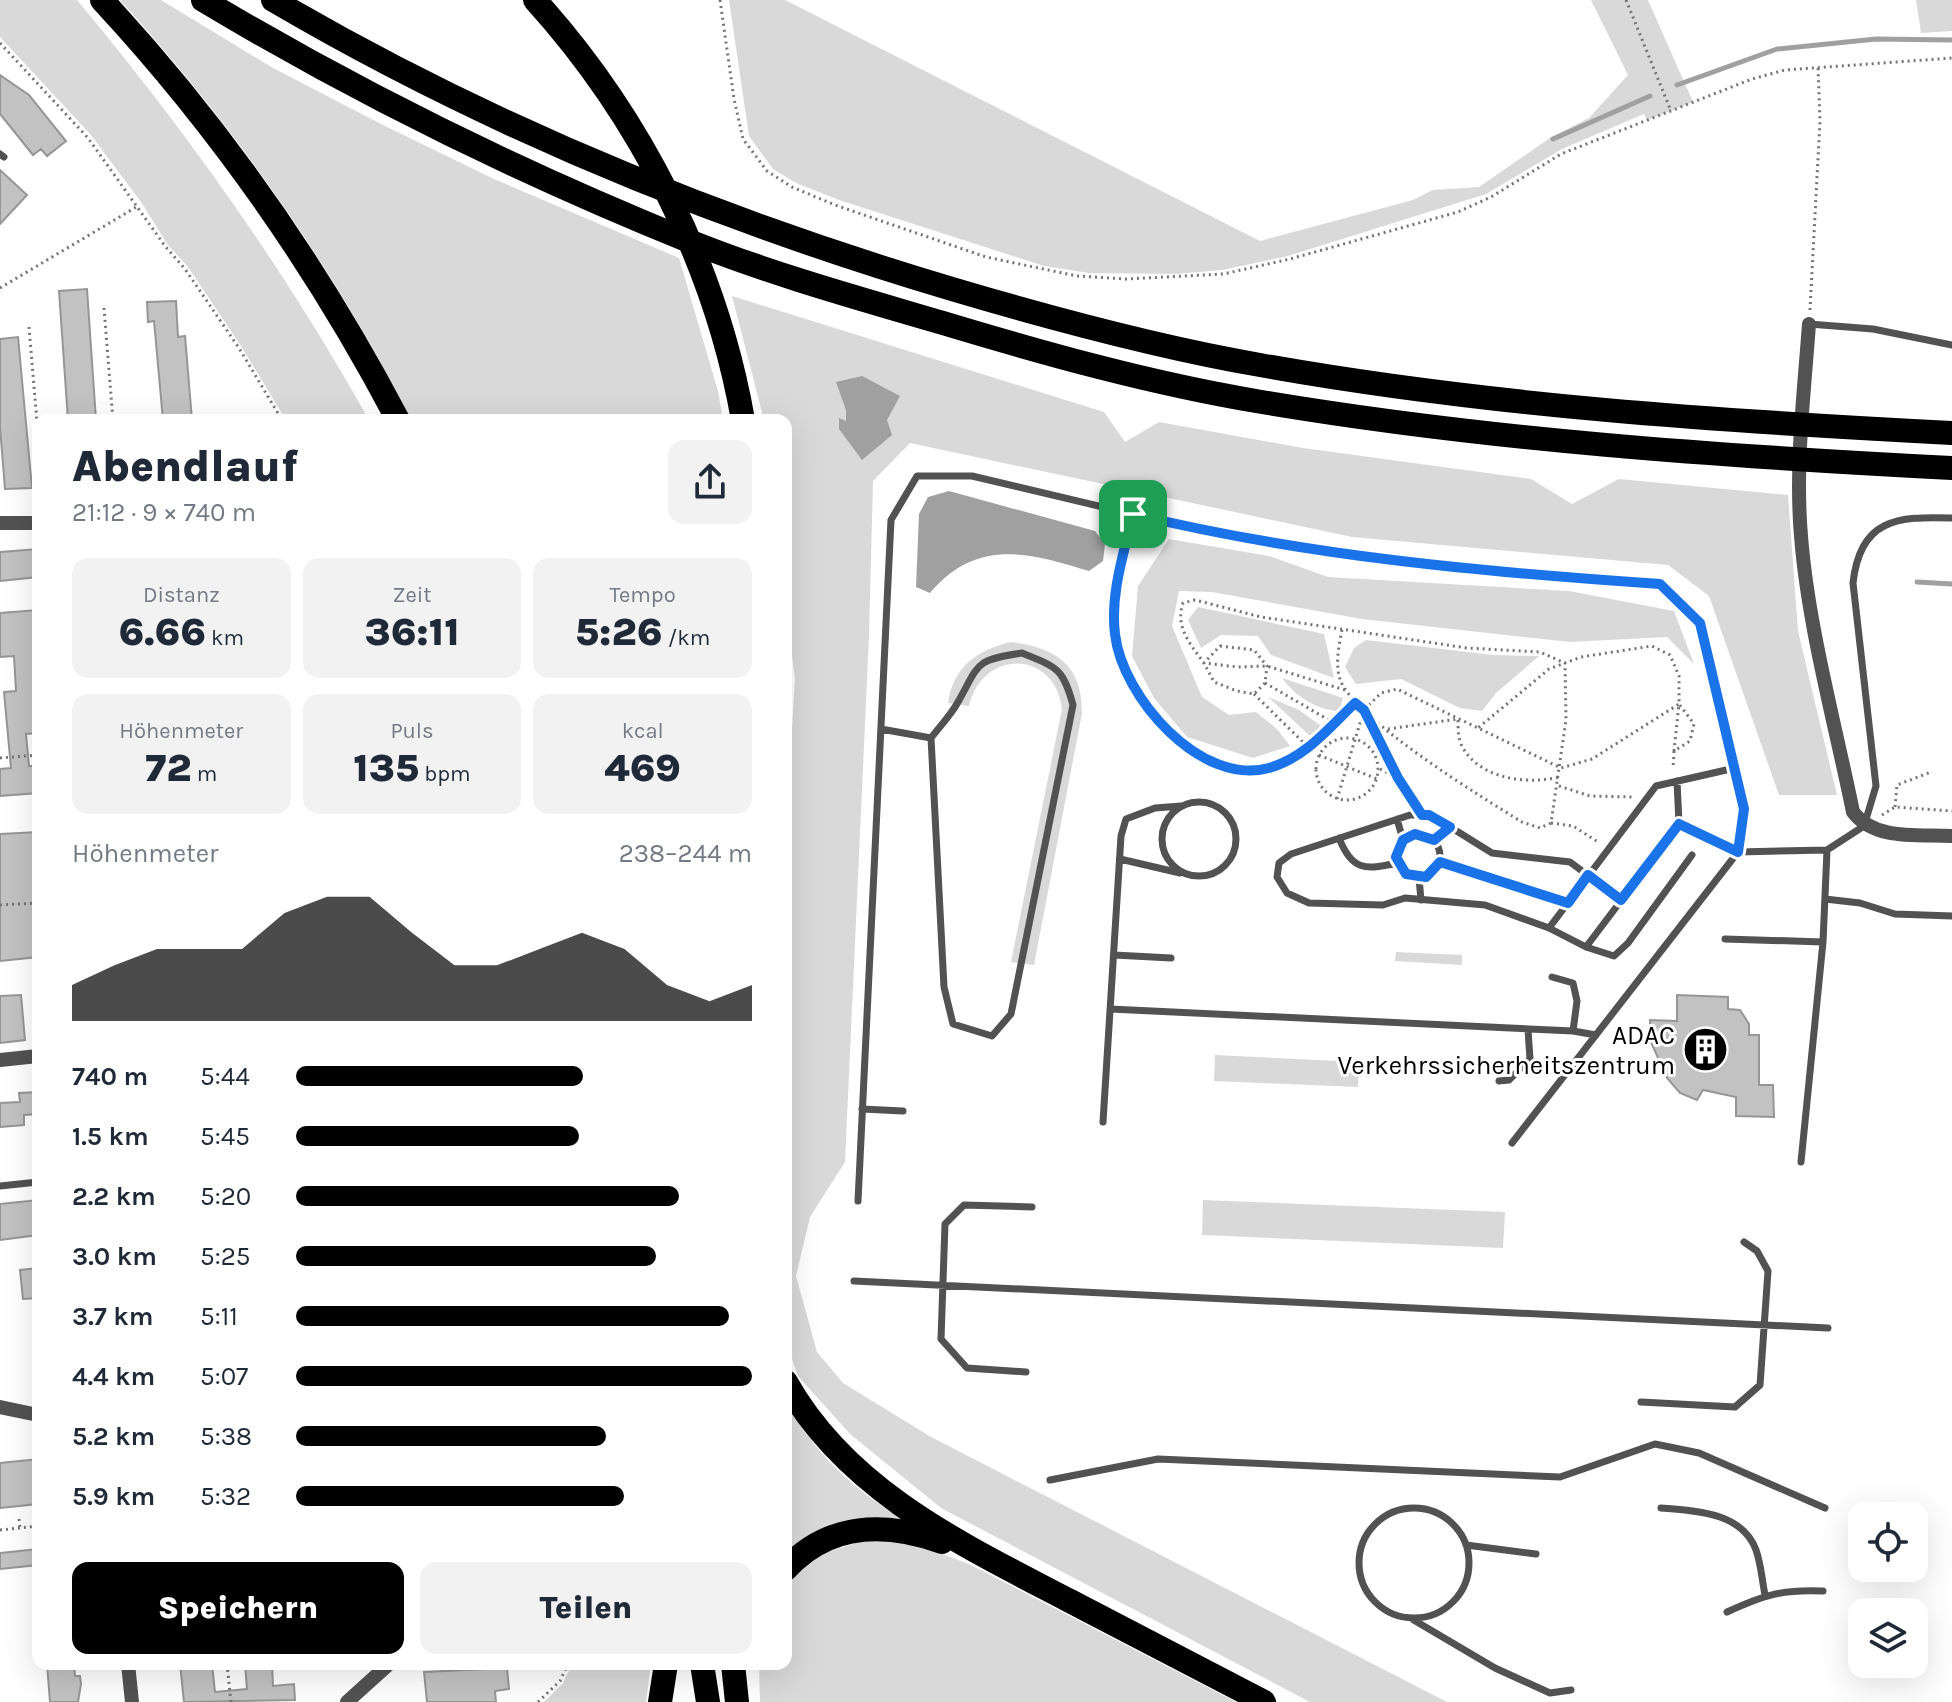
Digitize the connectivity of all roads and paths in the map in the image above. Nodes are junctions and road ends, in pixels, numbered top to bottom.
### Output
1 (102, 0) edge
2 (203, 0) edge
3 (273, 0) edge
4 (535, 0) edge
5 (720, 0) edge
6 (1626, 0) edge
7 (0, 43) edge
8 (1952, 58) edge
9 (1818, 66) junction
10 (1671, 111) junction
11 (139, 206) junction
12 (0, 288) edge
13 (104, 308) dead end
14 (1809, 324) junction
15 (29, 327) dead end
16 (1952, 345) edge
17 (36, 414) edge
18 (113, 414) edge
19 (278, 414) edge
20 (395, 414) edge
21 (741, 414) edge
22 (1952, 433) edge
23 (1952, 468) edge
24 (1133, 514) junction
25 (1952, 518) edge
26 (0, 523) edge
27 (32, 523) edge
28 (1342, 630) junction
29 (1204, 663) junction
30 (1565, 663) junction
31 (1267, 666) junction
32 (1265, 683) junction
33 (1345, 690) junction
34 (1254, 694) junction
35 (1355, 703) junction
36 (1679, 704) junction
37 (1364, 710) junction
38 (1458, 719) junction
39 (1334, 723) junction
40 (1478, 728) junction
41 (881, 729) junction
42 (1388, 729) junction
43 (931, 738) junction
44 (1356, 738) junction
45 (1308, 748) junction
46 (1674, 751) junction
47 (32, 755) edge
48 (1319, 755) junction
49 (0, 758) edge
50 (1347, 768) junction
51 (1561, 768) junction
52 (1735, 768) junction
53 (1379, 769) junction
54 (1931, 772) dead end
55 (1560, 776) junction
56 (1398, 778) junction
57 (1377, 779) junction
58 (1677, 781) junction
59 (1559, 786) junction
60 (1648, 797) junction
61 (1337, 799) junction
62 (1181, 806) junction
63 (1895, 807) junction
64 (1952, 811) edge
65 (1422, 815) junction
66 (1397, 819) junction
67 (1551, 823) junction
68 (1679, 824) junction
69 (1864, 826) junction
70 (1450, 827) junction
71 (1952, 836) edge
72 (1339, 838) junction
73 (1403, 840) junction
74 (1434, 840) junction
75 (1608, 849) junction
76 (1827, 850) junction
77 (1738, 852) junction
78 (1692, 855) dead end
79 (1120, 859) junction
80 (1440, 862) junction
81 (1397, 863) junction
82 (1188, 874) junction
83 (1588, 875) junction
84 (1419, 878) junction
85 (1825, 899) junction
86 (1421, 900) junction
87 (1621, 900) junction
88 (32, 903) edge
89 (1568, 903) junction
90 (0, 905) edge
91 (1952, 916) edge
92 (1549, 928) junction
93 (1725, 939) dead end
94 (1823, 942) junction
95 (1586, 947) junction
96 (1114, 955) junction
97 (1171, 958) dead end
98 (1552, 977) dead end
99 (1110, 1009) junction
100 (1528, 1030) junction
101 (1573, 1031) junction
102 (1596, 1035) junction
103 (32, 1057) edge
104 (0, 1060) edge
105 (1499, 1081) dead end
106 (862, 1109) junction
107 (903, 1111) dead end
108 (1103, 1122) dead end
109 (1512, 1143) dead end
110 (1801, 1162) dead end
111 (32, 1183) edge
112 (0, 1186) edge
113 (858, 1201) dead end
114 (1032, 1207) dead end
115 (1744, 1242) dead end
116 (854, 1281) dead end
117 (944, 1285) junction
118 (1764, 1324) junction
119 (1828, 1328) dead end
120 (1026, 1372) dead end
121 (792, 1392) edge
122 (1641, 1402) dead end
123 (0, 1407) edge
124 (32, 1414) edge
125 (1050, 1480) dead end
126 (1661, 1508) dead end
127 (1825, 1508) dead end
128 (19, 1519) dead end
129 (32, 1527) edge
130 (20, 1528) junction
131 (0, 1530) edge
132 (1466, 1545) junction
133 (1536, 1554) dead end
134 (987, 1558) junction
135 (792, 1564) edge
136 (1823, 1591) dead end
137 (1765, 1595) junction
138 (1727, 1612) dead end
139 (1410, 1618) junction
140 (129, 1670) edge
141 (228, 1670) edge
142 (382, 1670) edge
143 (565, 1670) edge
144 (665, 1670) edge
145 (703, 1670) edge
146 (734, 1670) edge
147 (750, 1670) edge
148 (1571, 1690) dead end
149 (132, 1702) edge
150 (231, 1702) edge
151 (347, 1702) edge
152 (538, 1702) edge
153 (660, 1702) edge
154 (708, 1702) edge
155 (737, 1702) edge
156 (747, 1702) edge
157 (1264, 1702) edge

1 - 20 highway
2 - 23 highway
3 - 22 highway
4 - 21 highway
5 - 10 path
6 - 10 path
7 - 11 path
8 - 9 path
9 - 10 path
9 - 14 path
11 - 12 path
11 - 19 path
13 - 18 path
14 - 16 lane
14 - 69 street
15 - 17 path
24 - 41 lane
24 - 45 path
24 - 52 lane
25 - 69 lane
26 - 27 street
28 - 29 path
28 - 30 path
28 - 33 path
29 - 31 path
29 - 31 path
29 - 34 path
30 - 36 path
30 - 40 path
30 - 51 path
31 - 32 path
31 - 33 path
32 - 34 path
32 - 39 path
33 - 35 path
34 - 45 path
35 - 37 path
35 - 39 path
36 - 46 path
36 - 46 path
36 - 51 path
37 - 38 path
37 - 42 path
37 - 44 path
37 - 56 path
38 - 40 path
38 - 42 path
38 - 55 path
39 - 45 path
40 - 51 path
41 - 43 lane
41 - 106 lane
42 - 67 path
43 - 43 lane
44 - 48 path
44 - 50 path
44 - 53 path
46 - 58 path
47 - 49 path
48 - 50 path
48 - 61 path
50 - 57 path
50 - 61 path
51 - 55 path
52 - 58 lane
52 - 77 lane
53 - 56 path
53 - 57 path
54 - 63 path
55 - 59 path
56 - 65 path
57 - 61 path
58 - 60 lane
58 - 68 lane
59 - 60 path
59 - 67 path
60 - 75 lane
62 - 79 lane
62 - 82 lane
62 - 82 lane
63 - 64 path
63 - 69 path
65 - 66 lane
65 - 70 lane
66 - 72 lane
66 - 73 lane
67 - 75 path
68 - 77 lane
68 - 87 lane
69 - 71 street
69 - 76 lane
70 - 74 lane
70 - 83 lane
72 - 81 lane
72 - 86 lane
73 - 74 lane
73 - 81 lane
74 - 80 lane
75 - 83 lane
76 - 77 lane
76 - 85 lane
77 - 102 lane
78 - 95 lane
79 - 82 lane
79 - 96 lane
80 - 84 lane
80 - 89 lane
81 - 84 lane
83 - 87 lane
83 - 89 lane
84 - 86 lane
85 - 91 lane
85 - 94 lane
86 - 92 lane
87 - 95 lane
88 - 90 path
89 - 92 lane
92 - 95 lane
93 - 94 lane
94 - 110 lane
96 - 97 lane
96 - 99 lane
98 - 101 lane
99 - 100 lane
99 - 108 lane
100 - 101 lane
100 - 105 lane
101 - 102 lane
102 - 109 lane
103 - 104 street
106 - 107 lane
106 - 113 lane
111 - 112 lane
114 - 117 lane
115 - 118 lane
116 - 117 lane
117 - 118 lane
117 - 120 lane
118 - 119 lane
118 - 122 lane
121 - 134 highway
123 - 124 street
125 - 127 lane
126 - 137 lane
128 - 130 path
129 - 130 path
130 - 131 path
132 - 133 lane
132 - 139 lane
132 - 139 lane
134 - 135 highway
134 - 157 highway
136 - 137 lane
137 - 138 lane
139 - 148 lane
140 - 149 street
141 - 150 path
142 - 151 street
143 - 152 path
144 - 153 highway
145 - 154 highway
146 - 155 highway
147 - 156 highway

